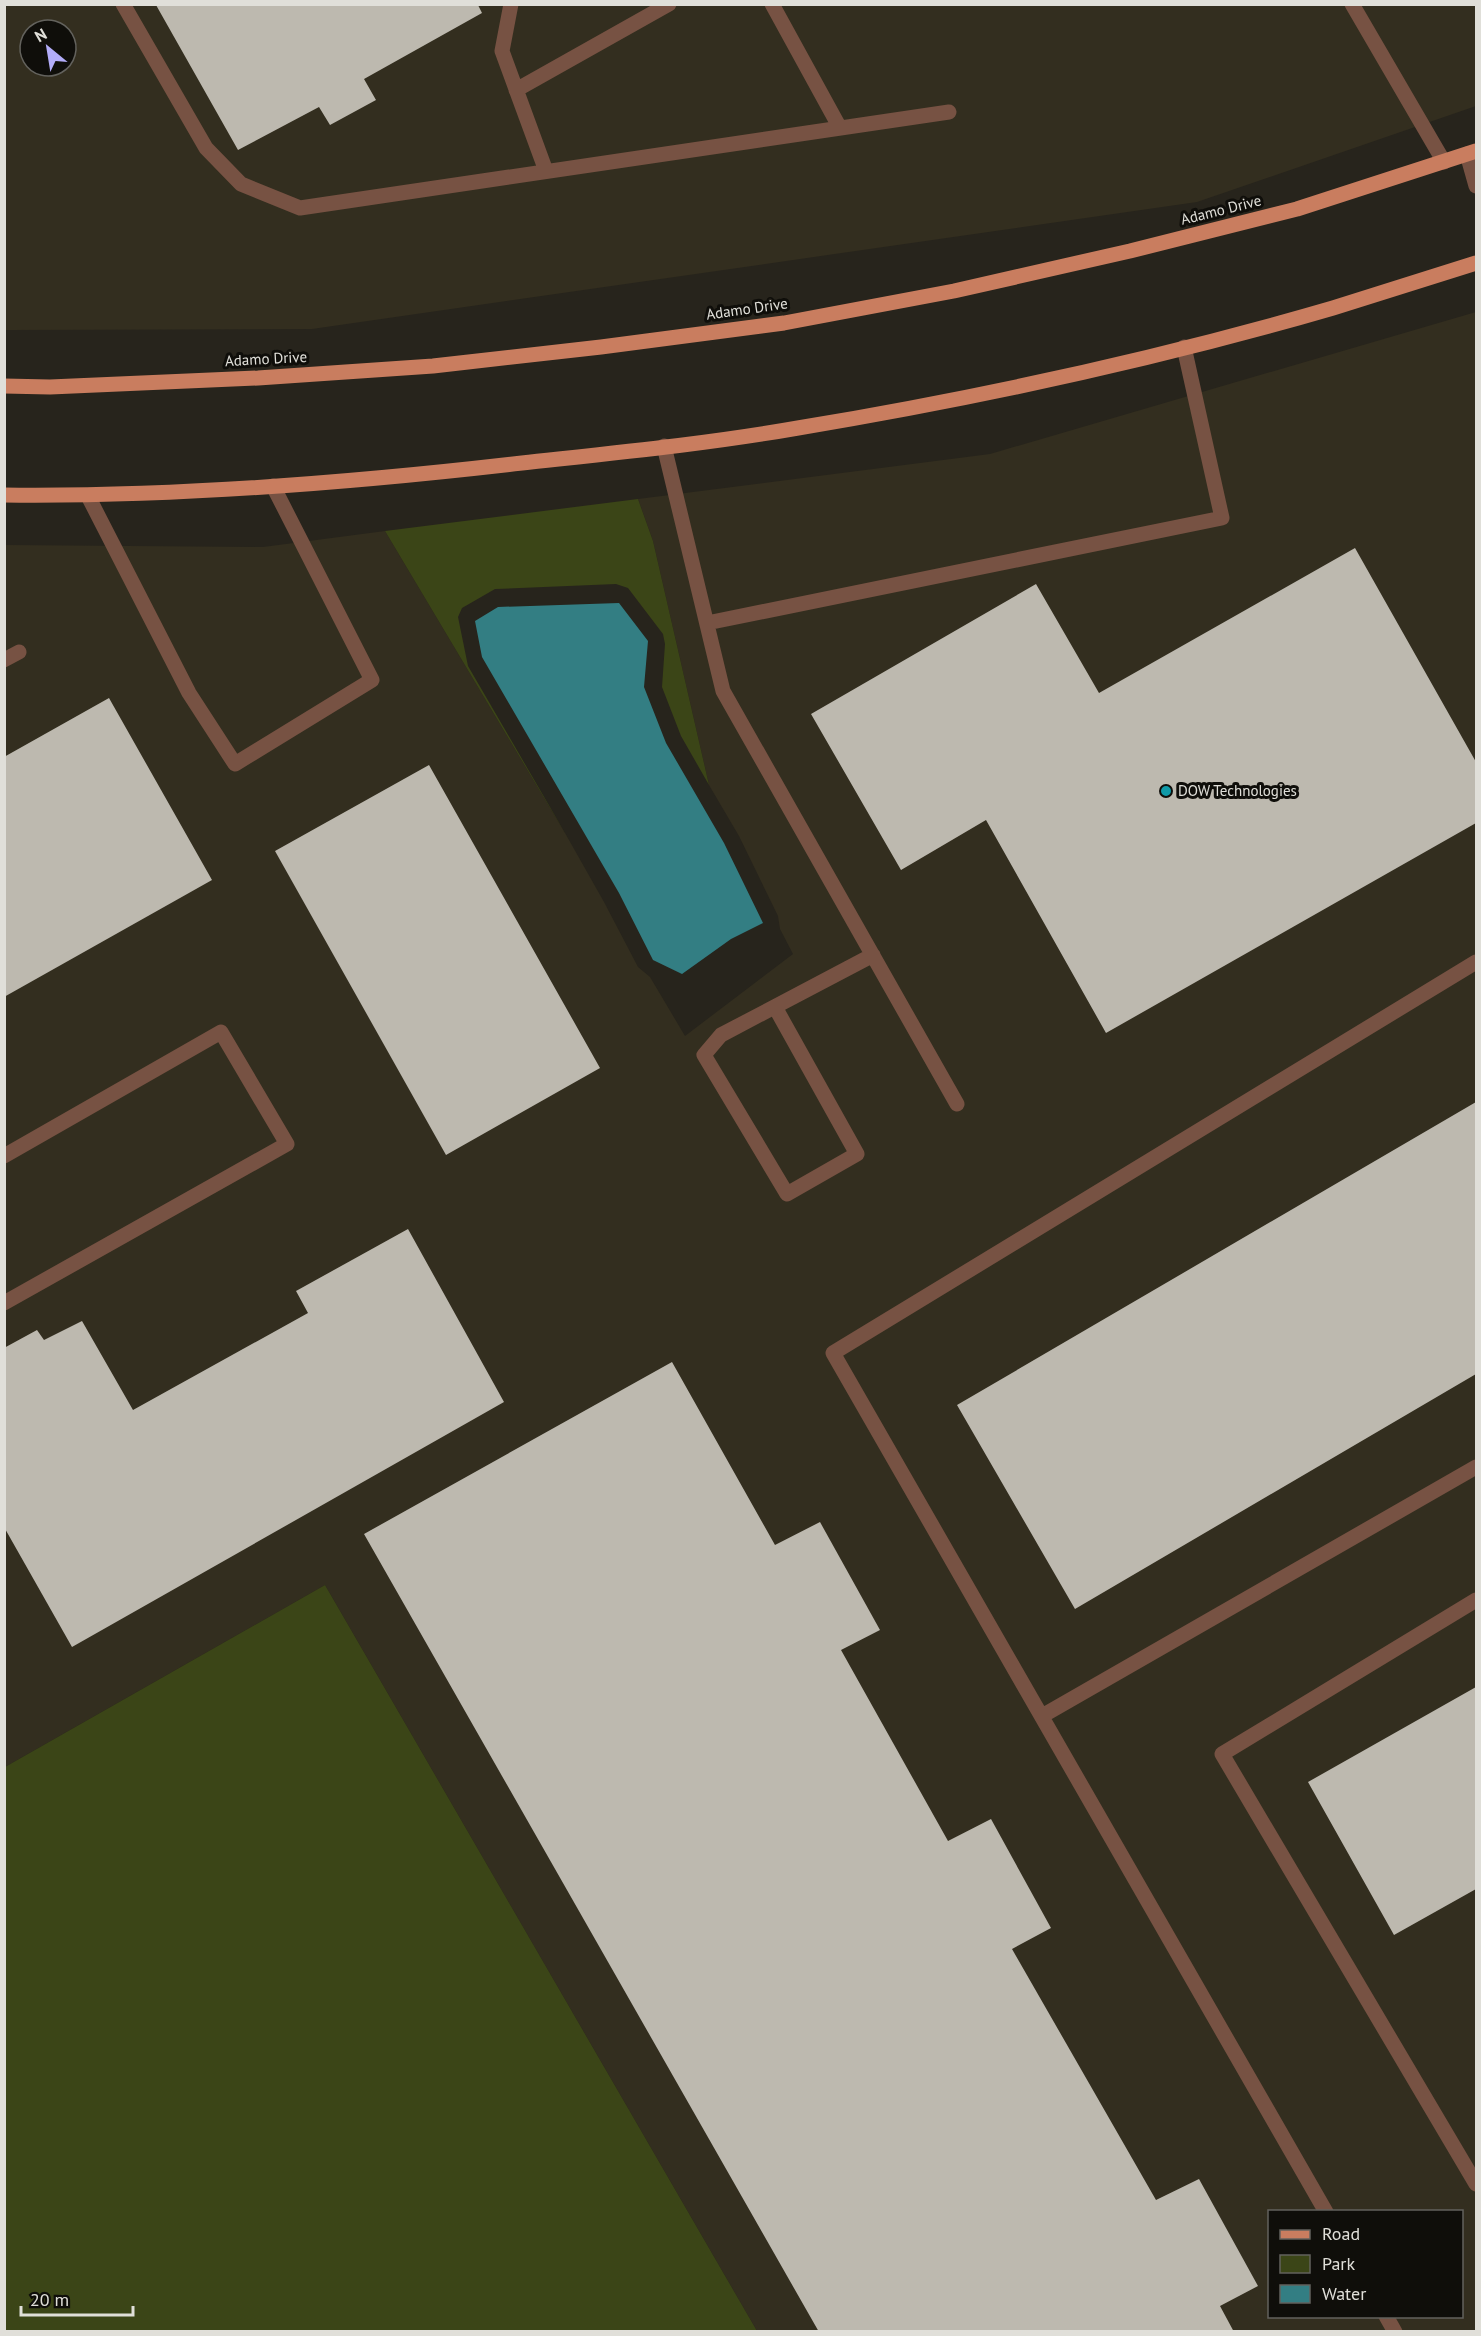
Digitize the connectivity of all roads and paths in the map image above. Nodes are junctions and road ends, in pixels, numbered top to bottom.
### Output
1 (123, 4) edge
2 (511, 4) edge
3 (669, 4) edge
4 (772, 4) edge
5 (1352, 4) edge
6 (516, 90) junction
7 (949, 112) dead end
8 (840, 128) junction
9 (1472, 153) edge
10 (1444, 162) junction
11 (546, 171) junction
12 (1476, 186) edge
13 (1476, 263) edge
14 (1184, 347) junction
15 (4, 386) edge
16 (664, 446) junction
17 (273, 486) junction
18 (4, 495) edge
19 (88, 496) junction
20 (707, 623) junction
21 (19, 652) dead end
22 (4, 660) edge
23 (873, 955) junction
24 (1476, 962) edge
25 (775, 1007) junction
26 (957, 1104) dead end
27 (4, 1156) edge
28 (4, 1302) edge
29 (1476, 1467) edge
30 (1476, 1600) edge
31 (1042, 1716) junction
32 (1476, 2184) edge
33 (1325, 2210) edge
34 (1387, 2318) edge
35 (1395, 2331) edge

1 - 11 street
2 - 6 street
3 - 6 street
4 - 8 street
5 - 10 street
6 - 11 street
7 - 8 street
8 - 11 street
9 - 10 main road, Adamo Drive
9 - 12 street
10 - 15 main road, Adamo Drive
13 - 14 main road
14 - 16 main road
14 - 20 street
16 - 17 main road
16 - 20 street
17 - 19 main road
17 - 19 street
18 - 19 main road
20 - 23 street
21 - 22 street
23 - 25 street
23 - 26 street
24 - 31 street
25 - 25 street
27 - 28 street
29 - 31 street
30 - 32 street
31 - 33 street
34 - 35 street

